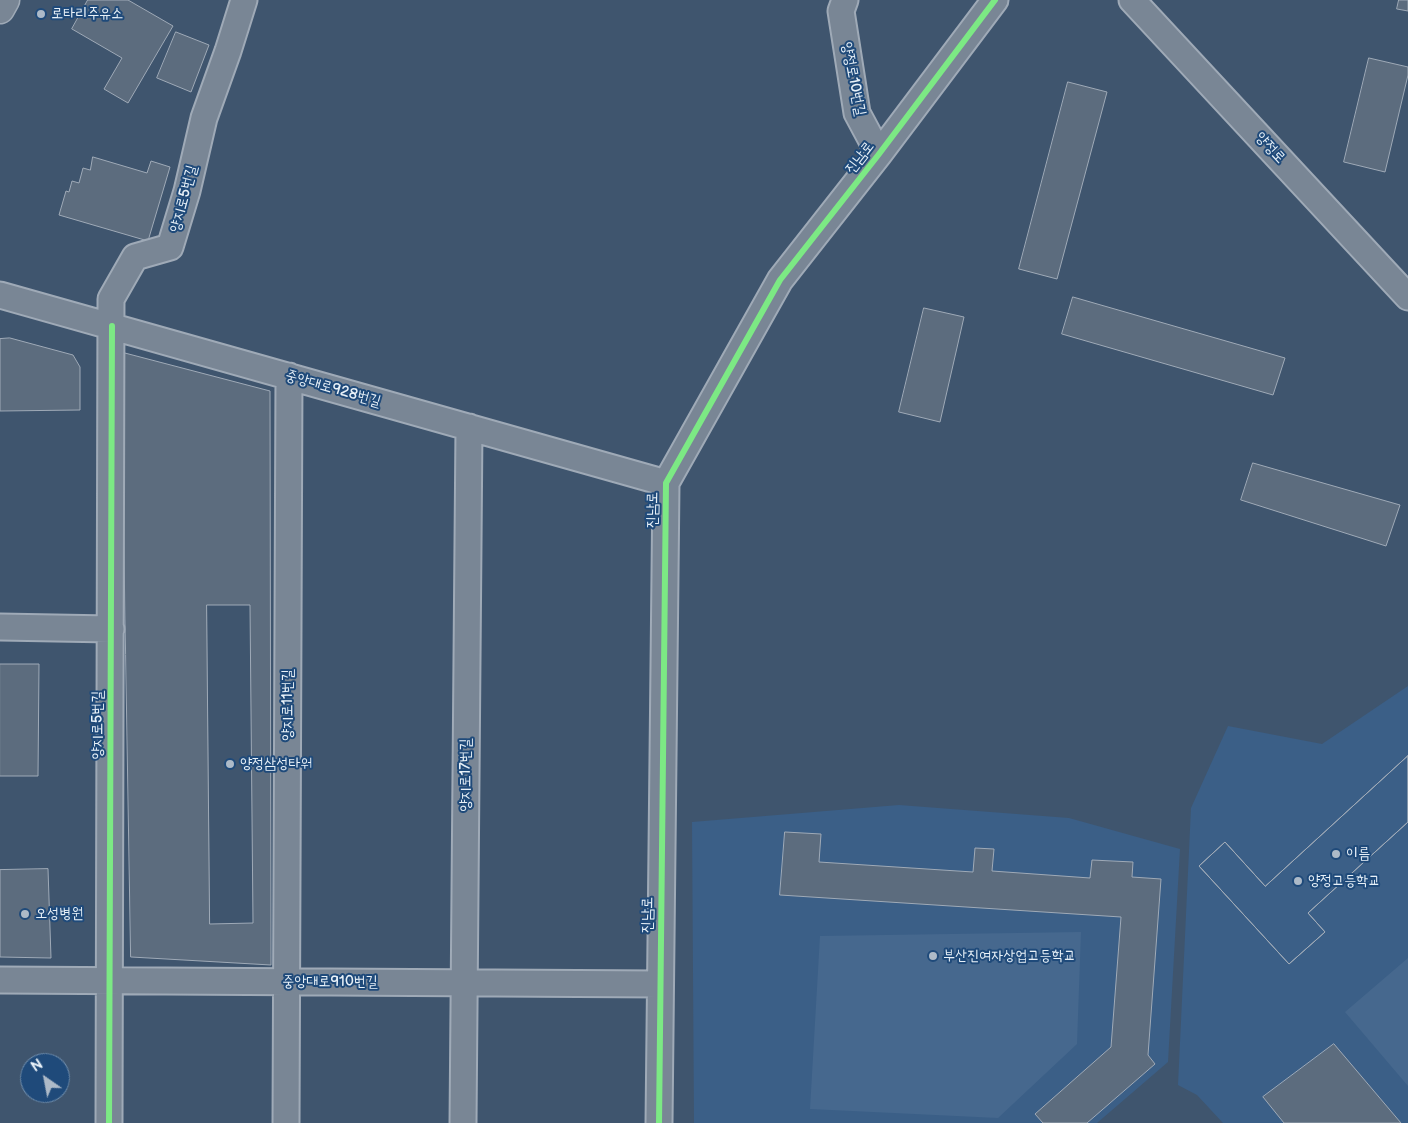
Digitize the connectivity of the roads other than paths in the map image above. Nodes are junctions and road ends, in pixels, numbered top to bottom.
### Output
1 (2, 0) edge
2 (244, 0) edge
3 (845, 0) edge
4 (995, 0) edge
5 (1132, 0) edge
6 (0, 9) edge
7 (879, 154) junction
8 (0, 294) edge
9 (1408, 297) edge
10 (112, 326) junction
11 (289, 376) junction
12 (469, 427) junction
13 (666, 483) junction
14 (0, 627) edge
15 (111, 629) junction
16 (0, 980) edge
17 (110, 981) junction
18 (287, 982) junction
19 (464, 983) junction
20 (660, 984) junction
21 (109, 1123) edge
22 (286, 1123) edge
23 (463, 1123) edge
24 (659, 1123) edge

1 - 6 main road
2 - 10 street, 양지로5번길
3 - 7 street, 양정로10번길
4 - 7 street, 진남로
5 - 9 street, 양정로
7 - 13 street, 진남로
8 - 10 street, 중앙대로928번길
10 - 11 street, 중앙대로928번길
10 - 15 street, 양지로5번길
11 - 12 street, 중앙대로928번길
11 - 18 street, 양지로11번길
12 - 13 street, 중앙대로928번길
12 - 19 street, 양지로17번길
13 - 20 street, 진남로
14 - 15 street
15 - 17 street, 양지로5번길
16 - 17 street, 중앙대로910번길
17 - 18 street, 중앙대로910번길
17 - 21 street, 양지로5번길
18 - 19 street, 중앙대로910번길
18 - 22 street, 양지로11번길
19 - 20 street, 중앙대로910번길
19 - 23 street, 양지로17번길
20 - 24 street, 진남로

